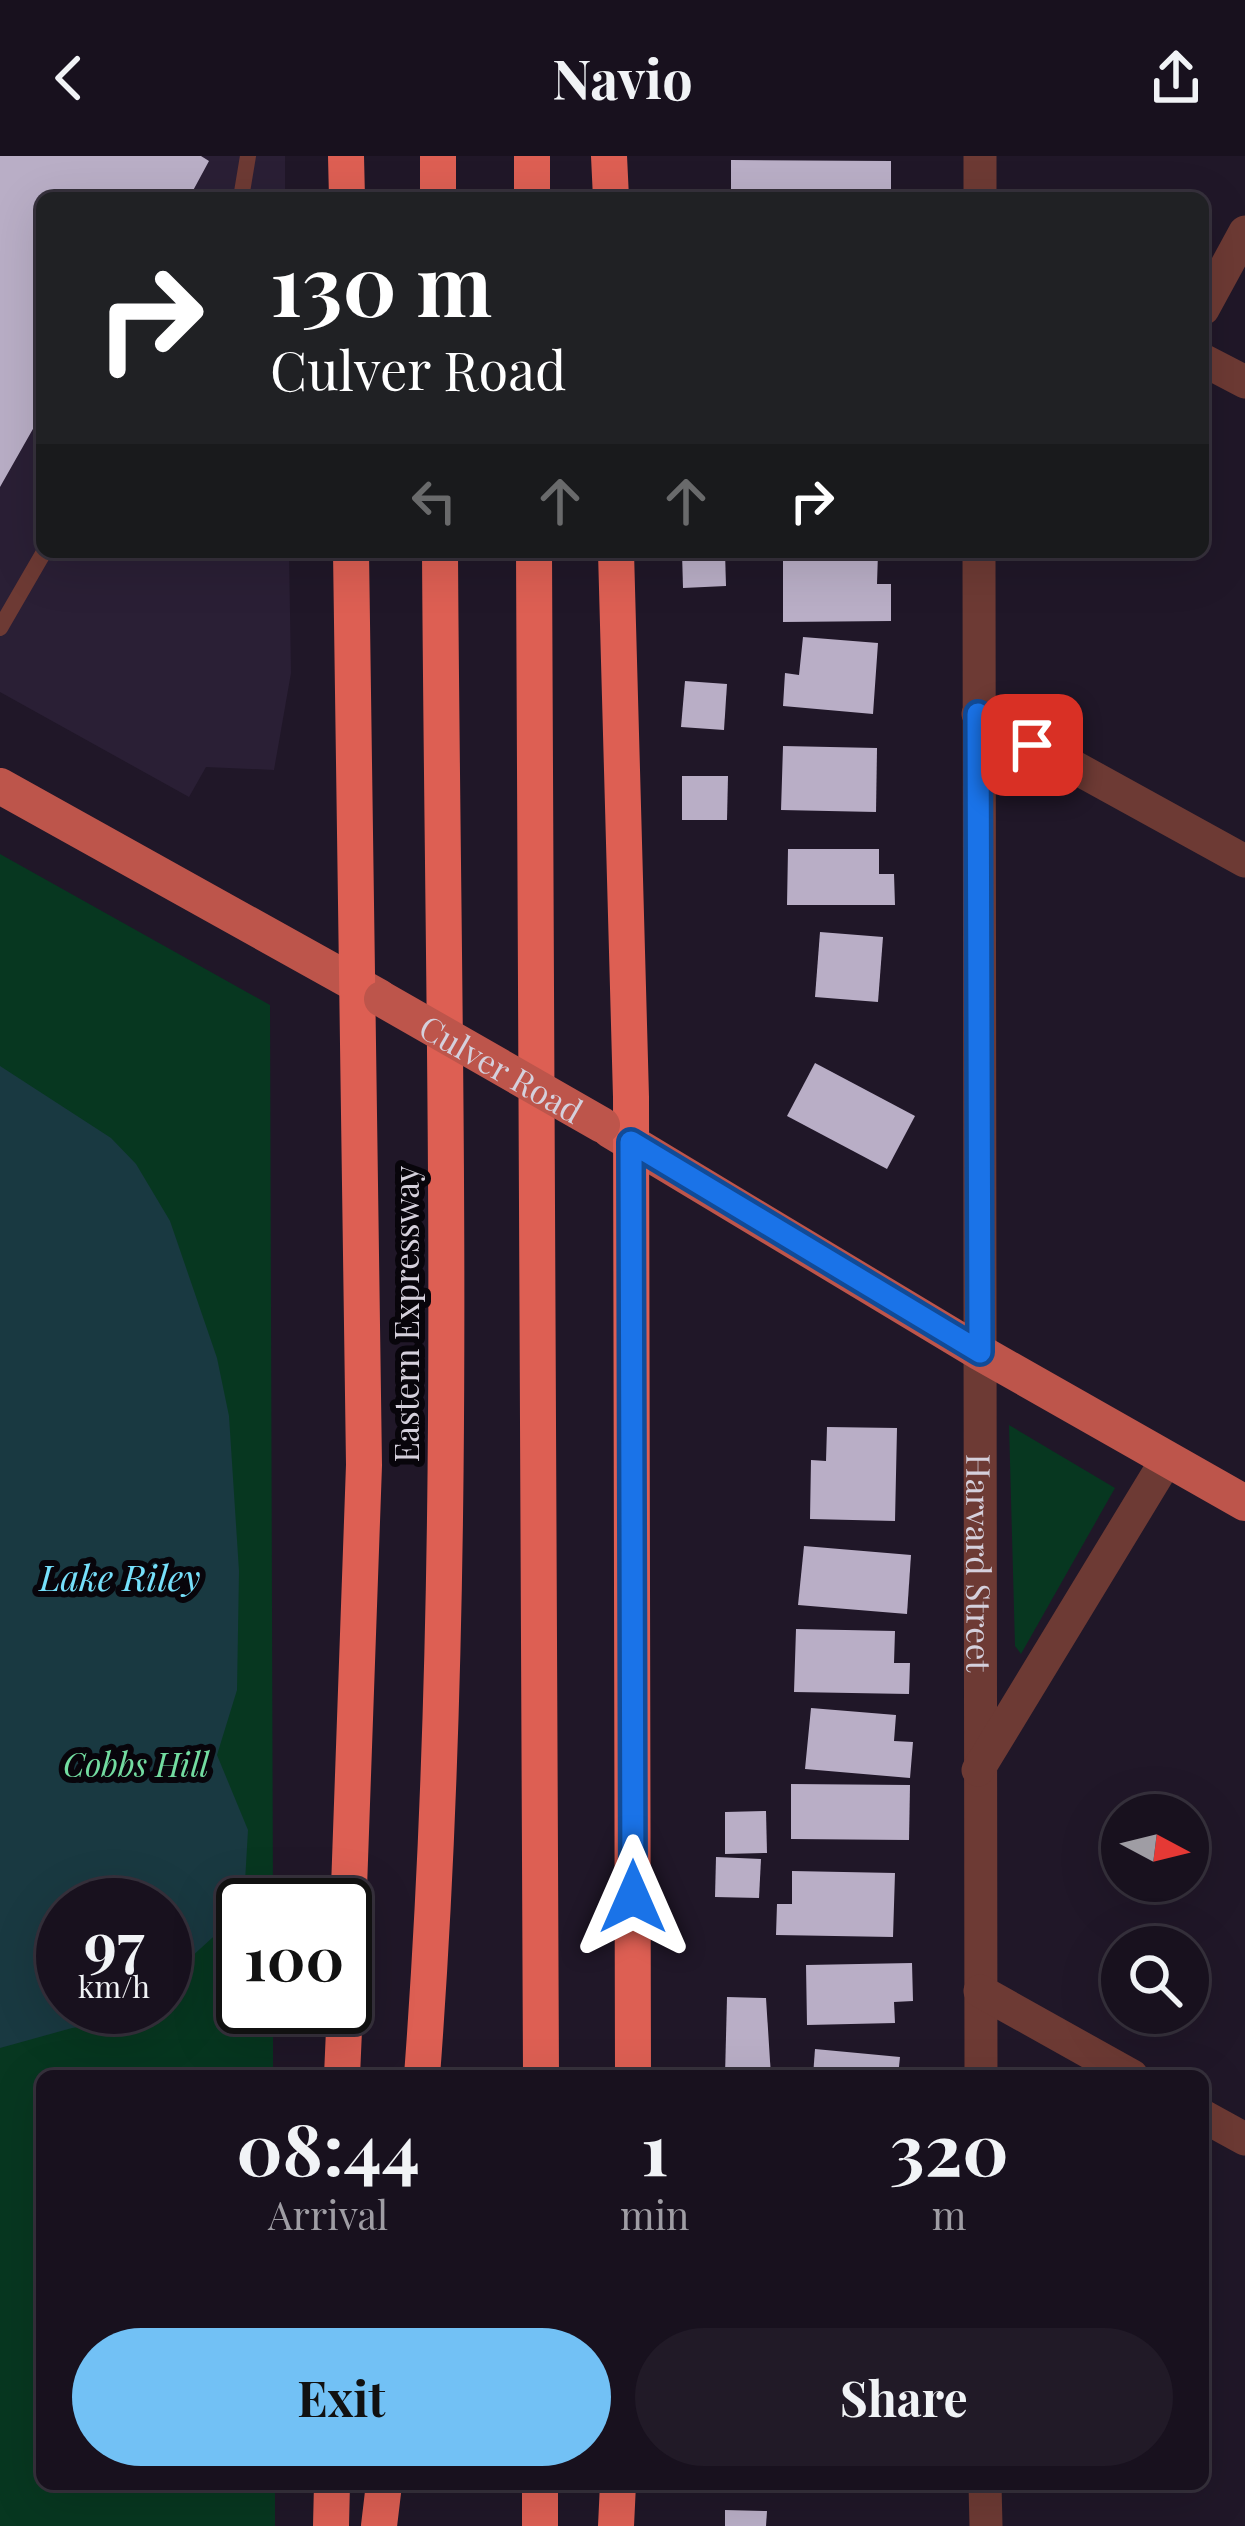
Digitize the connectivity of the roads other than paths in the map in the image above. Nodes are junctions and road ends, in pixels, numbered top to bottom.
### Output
1 (248, 156) edge
2 (346, 156) edge
3 (438, 156) edge
4 (532, 156) edge
5 (609, 156) edge
6 (980, 156) edge
7 (242, 192) edge
8 (347, 192) edge
9 (438, 192) edge
10 (532, 192) edge
11 (610, 192) edge
12 (980, 192) edge
13 (1245, 232) edge
14 (1209, 298) edge
15 (1209, 363) edge
16 (1245, 382) edge
17 (40, 558) edge
18 (351, 558) edge
19 (440, 558) edge
20 (534, 558) edge
21 (616, 558) edge
22 (979, 558) edge
23 (2, 620) edge
24 (978, 714) junction
25 (0, 786) edge
26 (1245, 861) edge
27 (369, 991) junction
28 (616, 1133) junction
29 (980, 1352) junction
30 (1167, 1459) junction
31 (1245, 1503) edge
32 (977, 1771) junction
33 (349, 1878) edge
34 (980, 1991) junction
35 (344, 2034) edge
36 (342, 2070) edge
37 (422, 2070) edge
38 (541, 2070) edge
39 (633, 2070) edge
40 (981, 2070) edge
41 (1121, 2070) edge
42 (1209, 2119) edge
43 (1245, 2139) edge
44 (332, 2490) edge
45 (383, 2490) edge
46 (540, 2490) edge
47 (618, 2490) edge
48 (986, 2490) edge
49 (331, 2526) edge
50 (380, 2526) edge
51 (540, 2526) edge
52 (616, 2526) edge
53 (986, 2526) edge

1 - 7 lane
2 - 8 highway
3 - 9 highway
4 - 10 highway
5 - 11 highway
6 - 12 street
13 - 14 street
15 - 16 street
17 - 23 lane
18 - 27 highway
19 - 37 highway, Eastern Expressway
20 - 38 highway
21 - 28 highway
22 - 24 street, Harvard Street
24 - 26 street
24 - 29 street, Harvard Street
25 - 27 main road, Culver Road
27 - 28 main road, Culver Road, bridge
27 - 33 highway
28 - 29 main road, Culver Road
28 - 39 highway
29 - 30 main road, Culver Road
29 - 32 street, Harvard Street
30 - 31 main road, Culver Road
30 - 32 street, Harvard Street
32 - 34 street, Harvard Street
34 - 40 street, Harvard Street
34 - 41 street
35 - 36 highway
42 - 43 street
44 - 49 highway
45 - 50 highway
46 - 51 highway
47 - 52 highway
48 - 53 street

